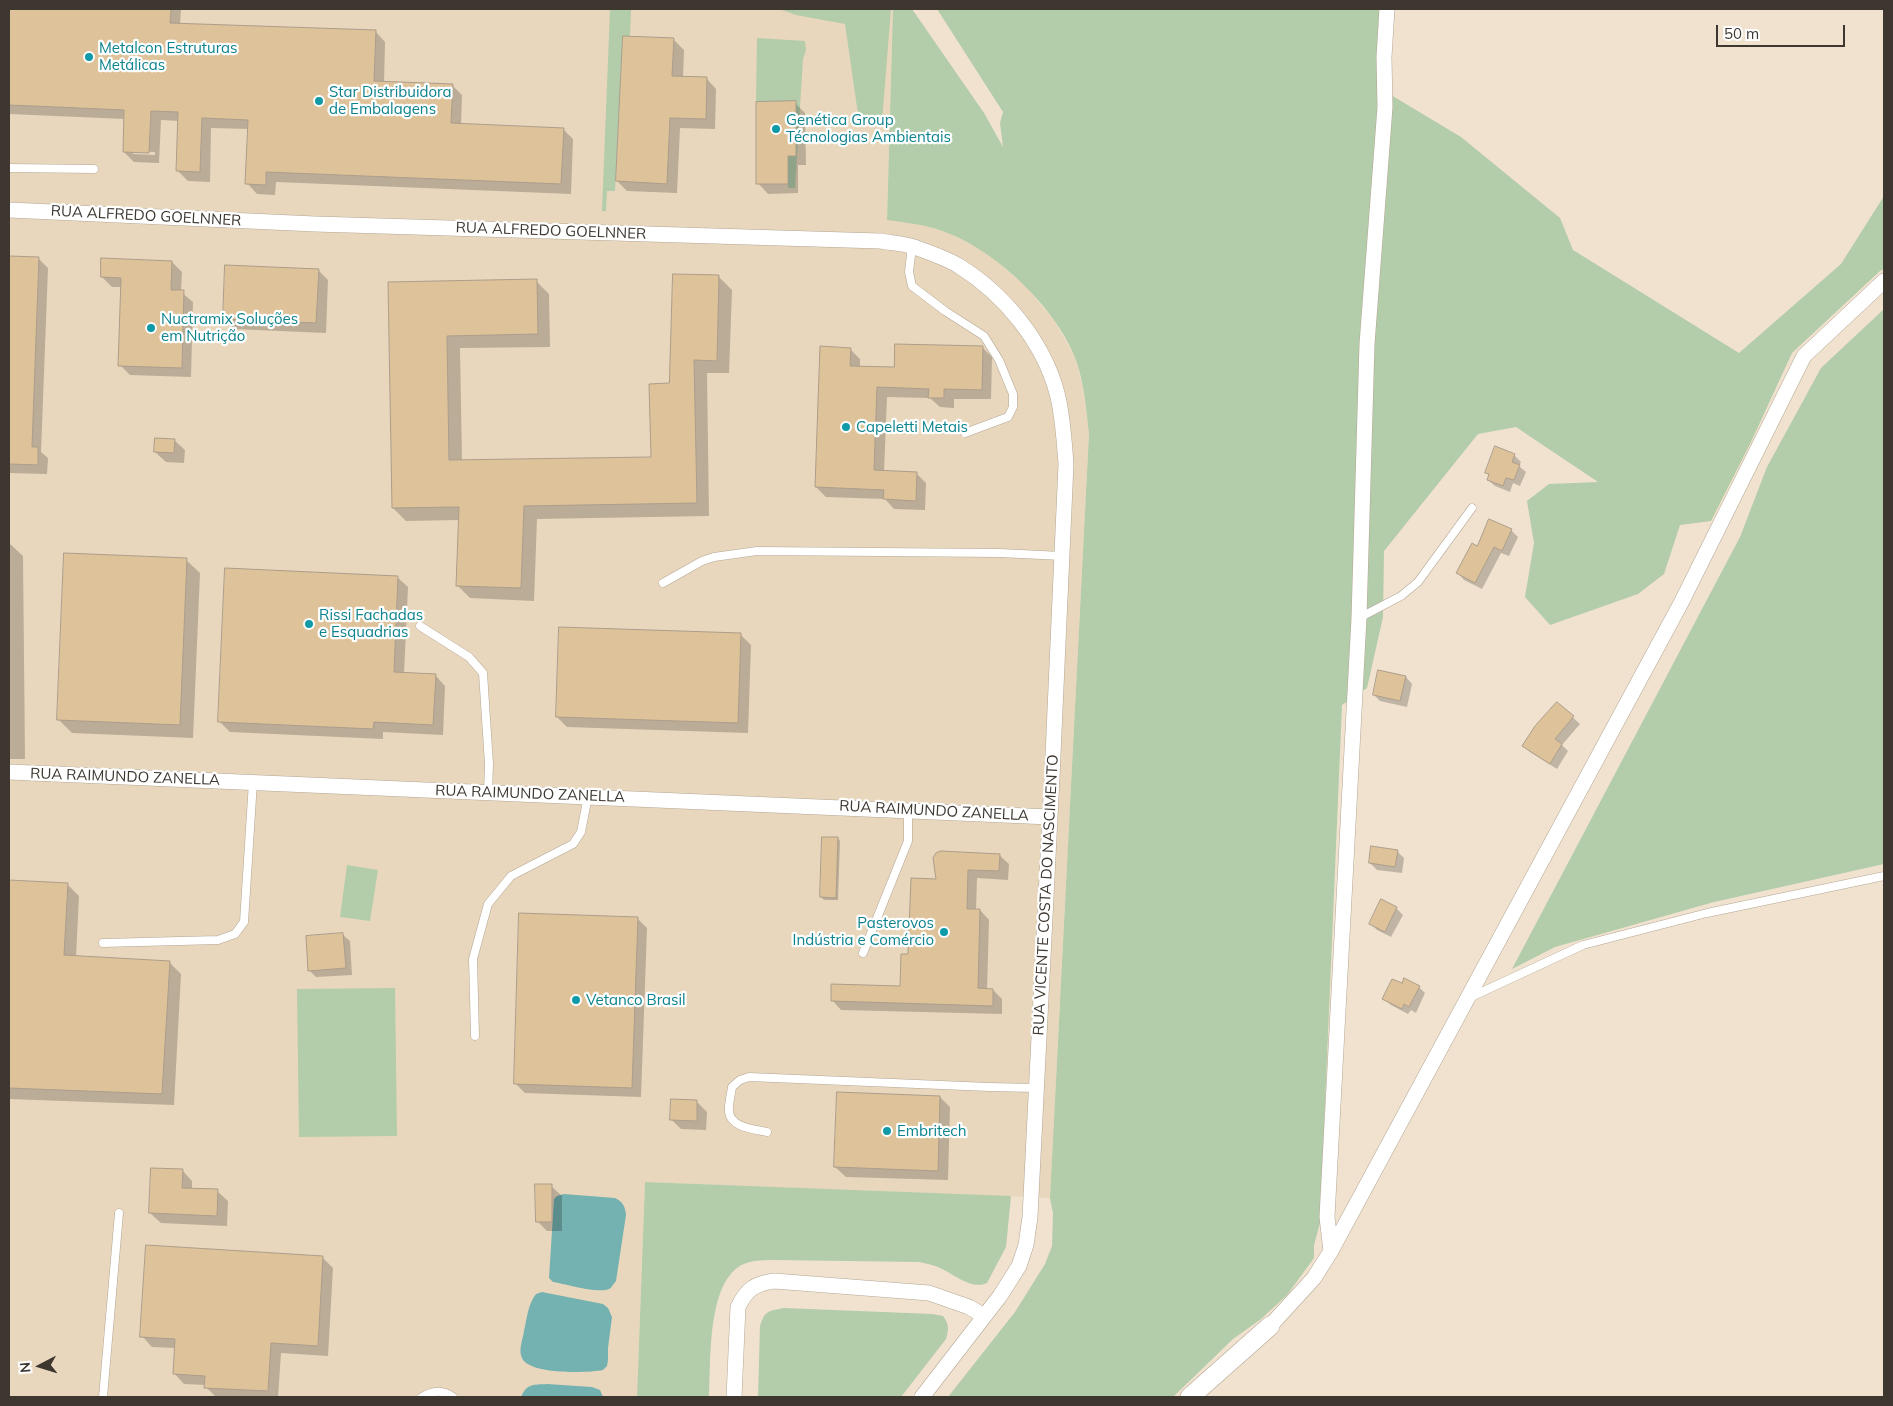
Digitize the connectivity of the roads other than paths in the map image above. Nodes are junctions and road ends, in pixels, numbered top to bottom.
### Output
1 (1386, 9) edge
2 (9, 168) edge
3 (94, 168) dead end
4 (9, 210) edge
5 (912, 246) junction
6 (1884, 281) edge
7 (1045, 362) joint
8 (965, 433) dead end
9 (1472, 508) dead end
10 (1062, 556) junction
11 (663, 583) dead end
12 (1359, 618) junction
13 (420, 626) dead end
14 (9, 772) edge
15 (253, 782) junction
16 (488, 792) junction
17 (588, 796) junction
18 (908, 810) junction
19 (1050, 817) junction
20 (1884, 876) edge
21 (102, 943) dead end
22 (863, 953) dead end
23 (1468, 999) junction
24 (475, 1036) dead end
25 (1036, 1088) junction
26 (767, 1132) dead end
27 (120, 1213) dead end
28 (1331, 1252) junction
29 (984, 1316) junction
30 (1270, 1326) joint
31 (103, 1397) edge
32 (422, 1397) edge
33 (454, 1397) edge
34 (734, 1397) edge
35 (922, 1397) edge
36 (1190, 1397) edge

1 - 12 street
2 - 3 lane
4 - 5 street, RUA ALFREDO GOELNNER
5 - 7 street, RUA ALFREDO GOELNNER
5 - 8 lane
6 - 23 street
7 - 10 street, RUA VICENTE COSTA DO NASCIMENTO
9 - 12 lane
10 - 11 lane
10 - 19 street, RUA VICENTE COSTA DO NASCIMENTO
12 - 28 street
13 - 16 lane
14 - 15 street, RUA RAIMUNDO ZANELLA
15 - 16 street, RUA RAIMUNDO ZANELLA
15 - 21 lane
16 - 17 street, RUA RAIMUNDO ZANELLA
17 - 18 street, RUA RAIMUNDO ZANELLA
17 - 24 lane
18 - 19 street, RUA RAIMUNDO ZANELLA
18 - 22 lane
19 - 25 street, RUA VICENTE COSTA DO NASCIMENTO
20 - 23 lane
23 - 28 street
25 - 26 lane
25 - 29 street, RUA VICENTE COSTA DO NASCIMENTO
27 - 31 lane
28 - 30 street
29 - 34 street
29 - 35 street, RUA VICENTE COSTA DO NASCIMENTO
30 - 36 street
32 - 33 lane

